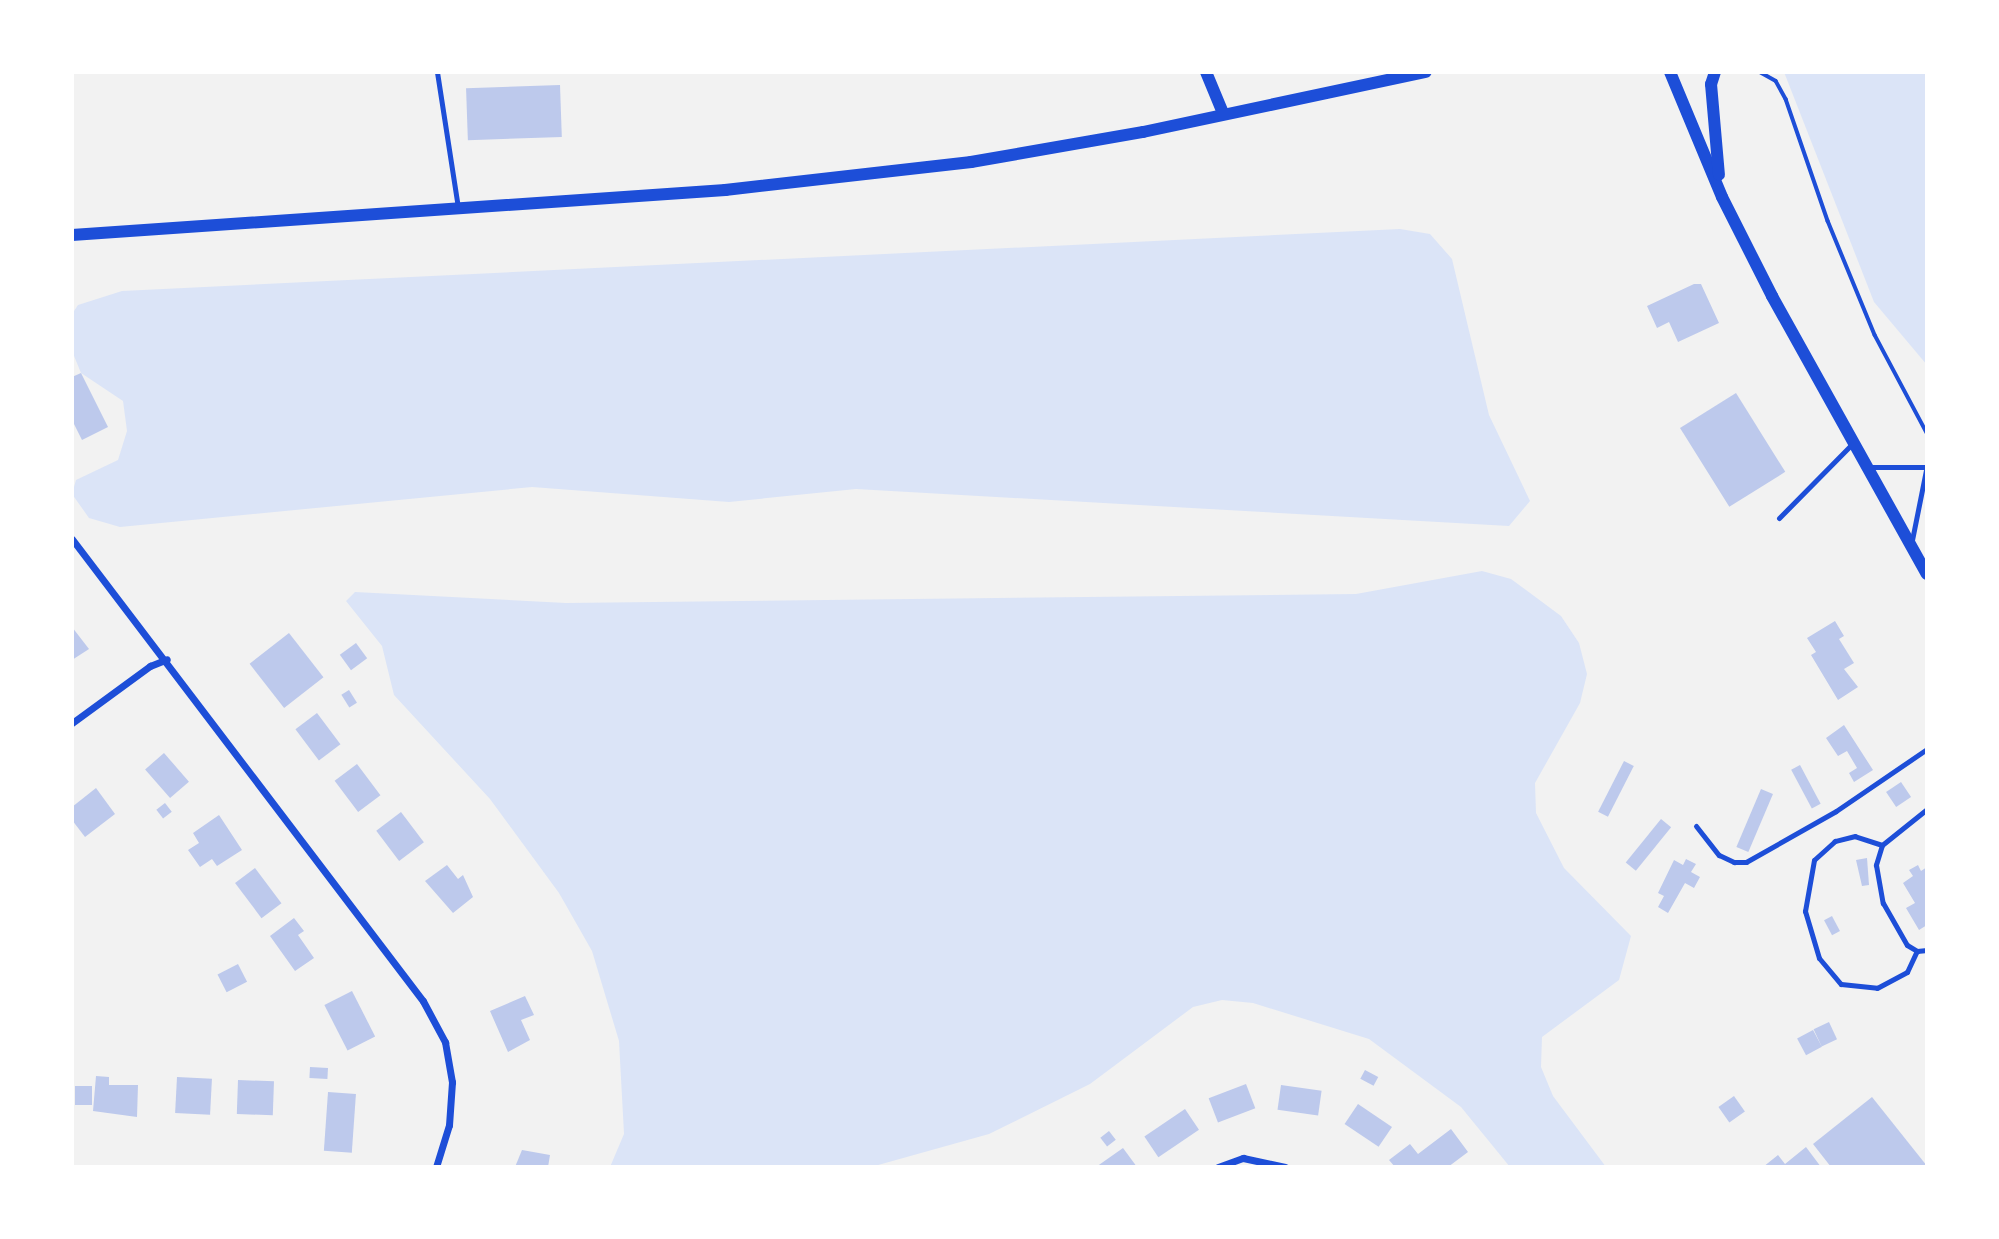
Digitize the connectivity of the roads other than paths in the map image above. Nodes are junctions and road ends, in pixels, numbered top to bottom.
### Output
1 (437, 72) edge
2 (1206, 72) edge
3 (1426, 72) edge
4 (1670, 72) edge
5 (1715, 72) edge
6 (1223, 113) junction
7 (1722, 197) junction
8 (459, 208) junction
9 (72, 235) edge
10 (1853, 442) junction
11 (1926, 466) edge
12 (1866, 467) junction
13 (1779, 518) dead end
14 (72, 539) edge
15 (1911, 545) junction
16 (1927, 574) edge
17 (167, 659) junction
18 (72, 723) edge
19 (1927, 749) edge
20 (1927, 808) edge
21 (1696, 826) dead end
22 (1882, 845) junction
23 (1927, 950) edge
24 (1917, 951) junction
25 (436, 1167) edge
26 (1218, 1167) edge
27 (1285, 1167) edge

1 - 8 lane
2 - 6 street
3 - 6 street
4 - 7 street
5 - 7 street
6 - 8 street
7 - 10 street
8 - 9 street
10 - 12 street
10 - 13 lane
11 - 12 lane
11 - 15 lane
12 - 15 street
14 - 17 street
15 - 16 street
17 - 18 street
17 - 25 street
19 - 21 lane
20 - 22 lane
22 - 24 lane
22 - 24 lane
23 - 24 lane
26 - 27 street

